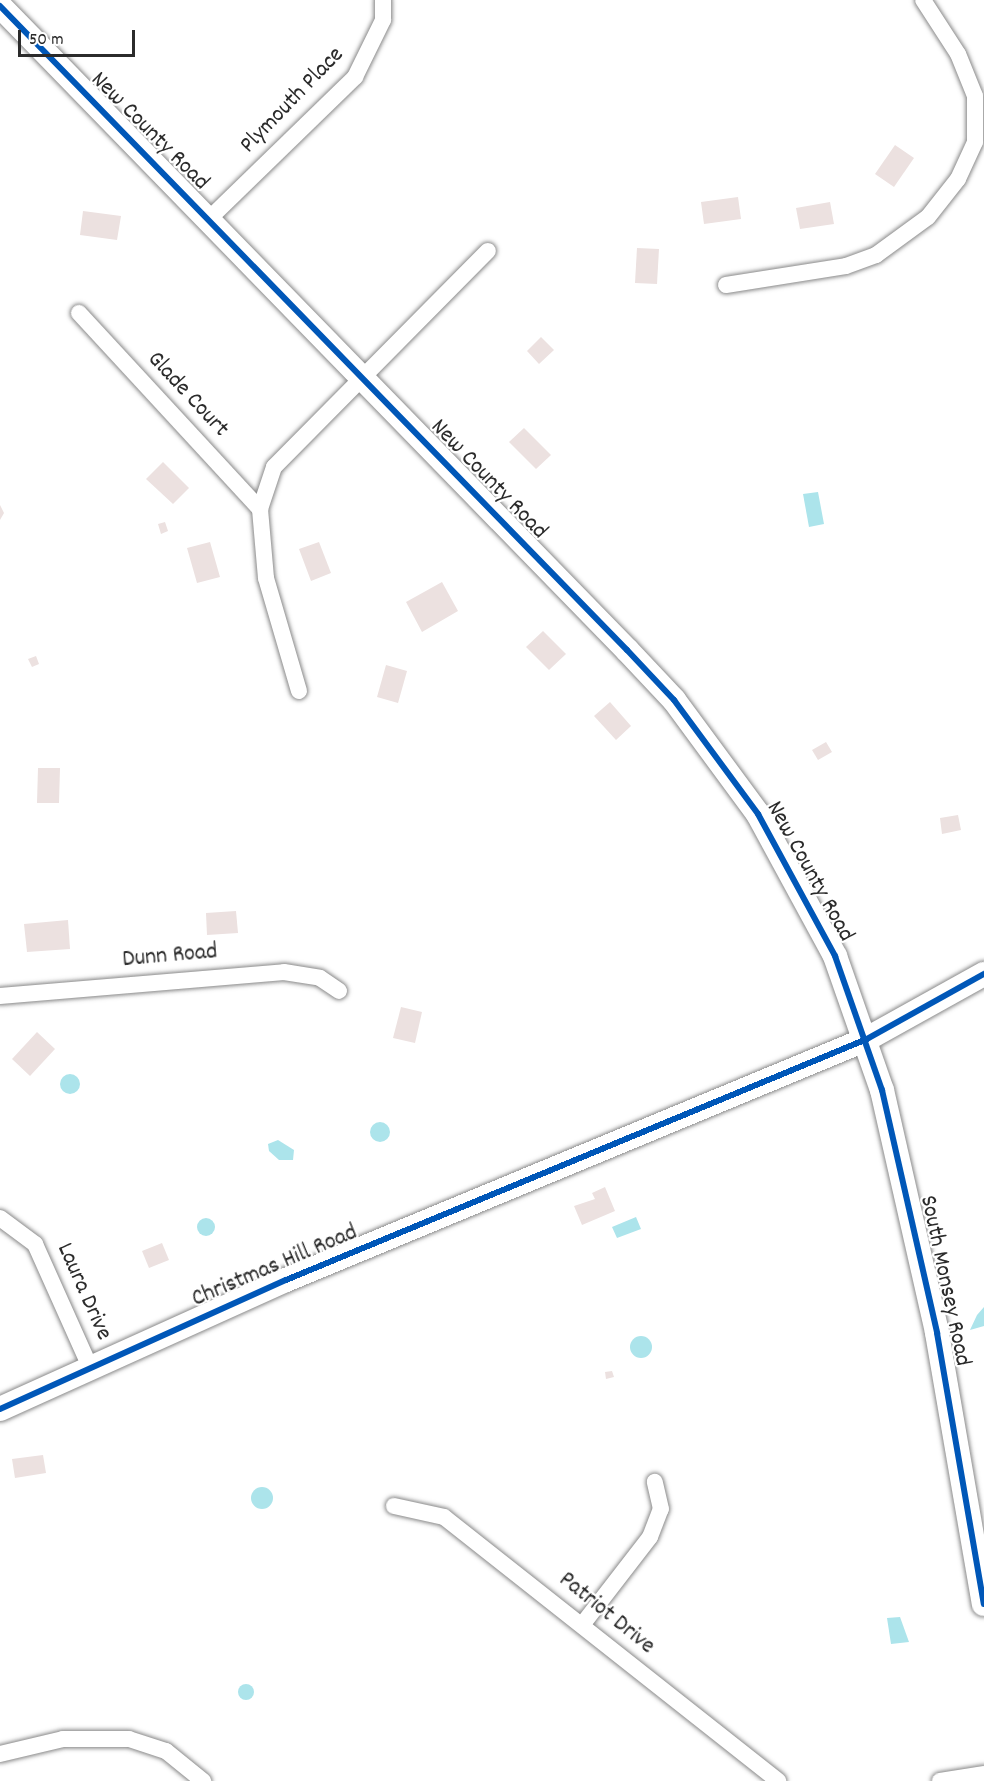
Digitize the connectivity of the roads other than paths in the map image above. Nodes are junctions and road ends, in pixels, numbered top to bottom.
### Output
1 (383, 0) edge
2 (923, 0) edge
3 (0, 6) edge
4 (209, 219) junction
5 (488, 251) dead end
6 (726, 285) dead end
7 (80, 313) dead end
8 (360, 374) junction
9 (260, 509) junction
10 (300, 691) dead end
11 (984, 974) edge
12 (339, 991) dead end
13 (0, 996) edge
14 (867, 1040) junction
15 (0, 1218) edge
16 (90, 1367) junction
17 (0, 1409) edge
18 (655, 1482) dead end
19 (394, 1506) dead end
20 (984, 1604) edge
21 (582, 1625) junction
22 (0, 1754) edge
23 (984, 1774) edge
24 (203, 1781) edge
25 (778, 1781) edge
26 (940, 1781) edge

1 - 4 street, Plymouth Place
2 - 6 street
3 - 4 street, New County Road
4 - 8 street, New County Road
5 - 8 street
7 - 9 street, Glade Court
8 - 9 street
8 - 14 street, New County Road
9 - 10 street
11 - 14 street, Christmas Hill Road
12 - 13 street, Dunn Road
14 - 16 street, Christmas Hill Road
14 - 20 street, South Monsey Road
15 - 16 street, Laura Drive
16 - 17 street, Christmas Hill Road
18 - 21 street
19 - 21 street, Patriot Drive
21 - 25 street, Patriot Drive
22 - 24 street
23 - 26 street

